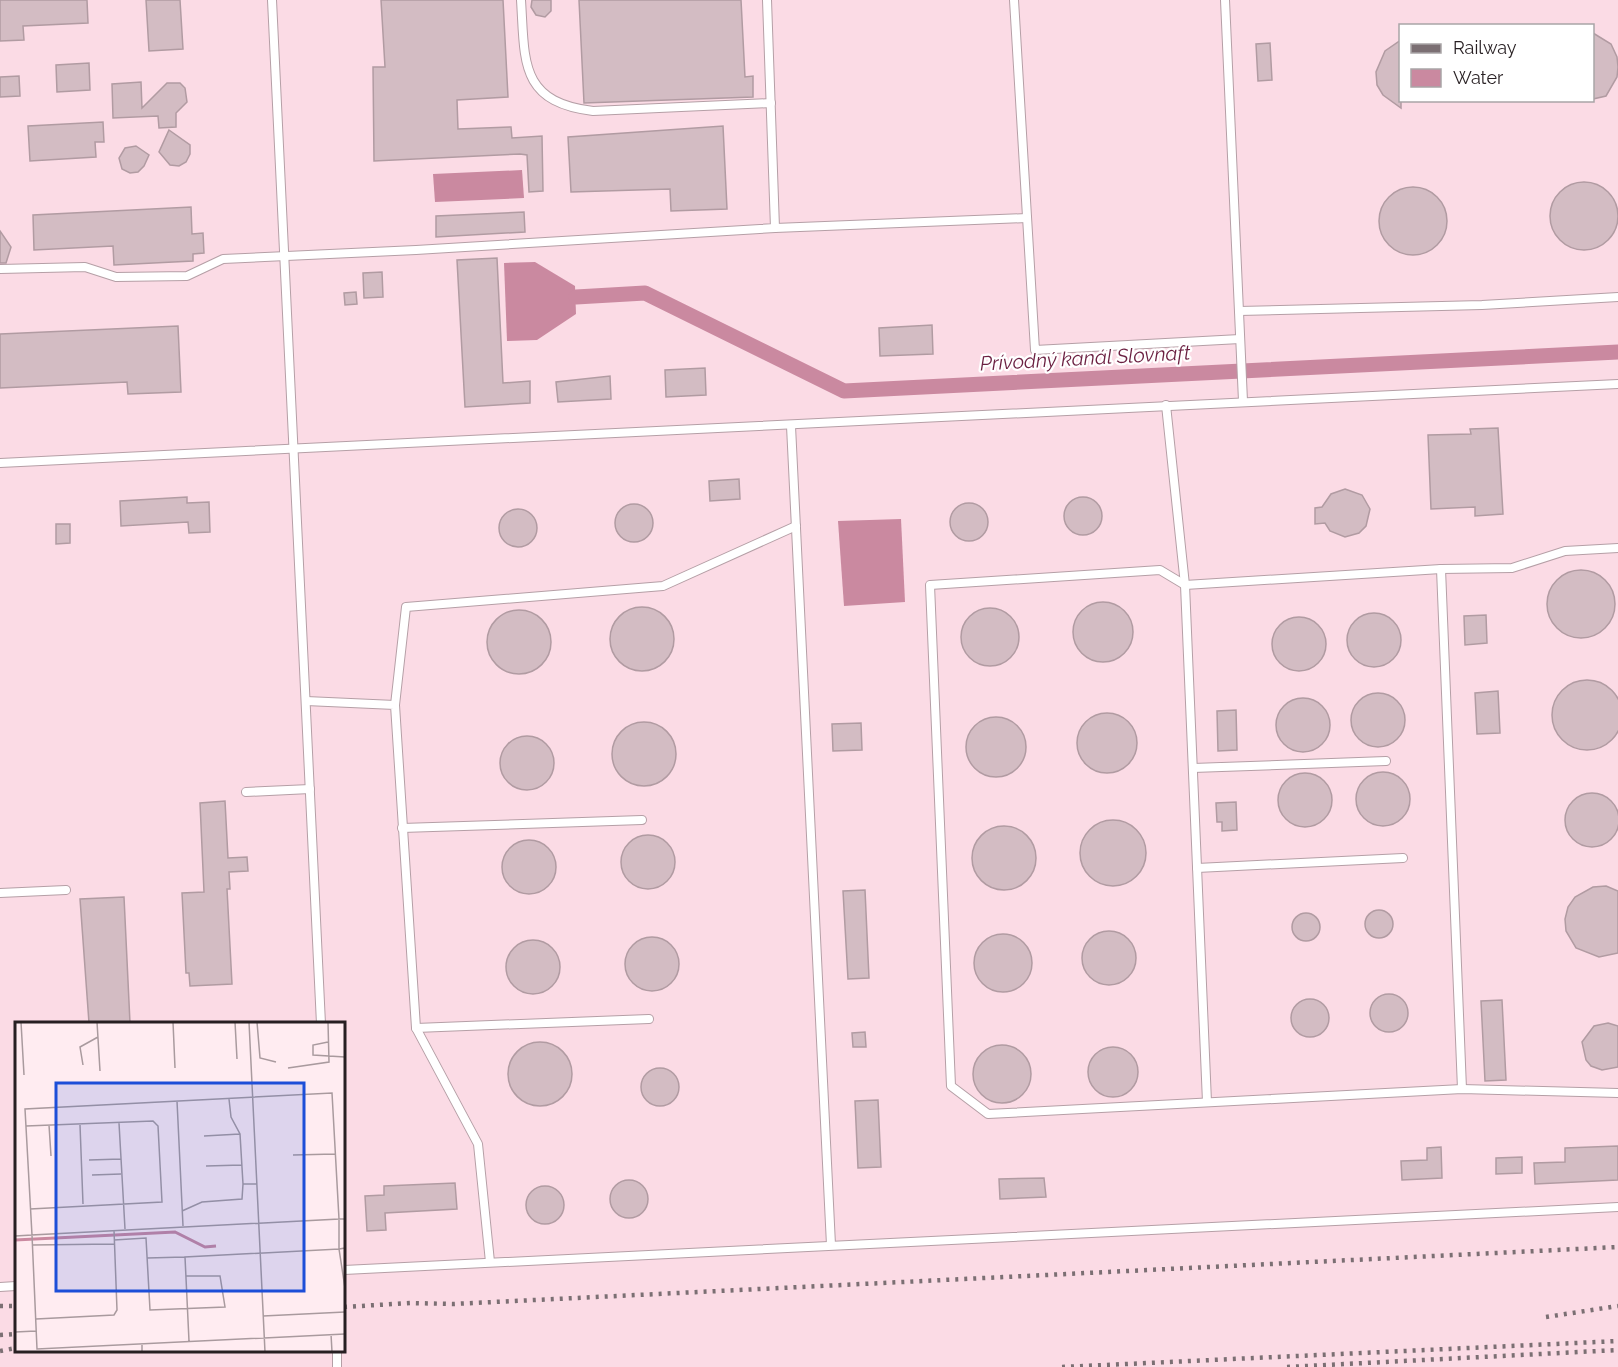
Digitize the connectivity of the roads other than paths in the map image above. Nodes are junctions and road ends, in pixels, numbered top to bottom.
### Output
1 (272, 0) edge
2 (521, 0) edge
3 (767, 0) edge
4 (1014, 0) edge
5 (1225, 0) edge
6 (771, 103) junction
7 (1027, 218) junction
8 (775, 228) junction
9 (284, 254) junction
10 (0, 269) edge
11 (1618, 297) edge
12 (1239, 311) junction
13 (1240, 339) junction
14 (1618, 384) edge
15 (1243, 401) junction
16 (1166, 405) junction
17 (791, 426) junction
18 (294, 451) junction
19 (0, 463) edge
20 (796, 526) junction
21 (1618, 548) edge
22 (1442, 569) junction
23 (1185, 585) junction
24 (306, 700) junction
25 (395, 705) junction
26 (1386, 761) dead end
27 (1193, 768) junction
28 (310, 789) junction
29 (246, 792) dead end
30 (642, 820) dead end
31 (402, 828) junction
32 (1403, 858) dead end
33 (1197, 868) junction
34 (66, 890) dead end
35 (0, 892) edge
36 (649, 1019) dead end
37 (321, 1022) edge
38 (416, 1028) junction
39 (1462, 1089) junction
40 (1618, 1093) edge
41 (1207, 1102) junction
42 (1618, 1206) edge
43 (831, 1245) junction
44 (490, 1262) junction
45 (345, 1269) edge
46 (15, 1286) edge
47 (0, 1287) edge
48 (336, 1352) edge
49 (337, 1367) edge

1 - 9 lane
2 - 6 lane
3 - 6 lane
4 - 7 lane
5 - 12 lane
6 - 8 lane
7 - 8 lane
7 - 13 lane
8 - 9 lane
9 - 10 lane
9 - 18 lane
11 - 12 lane
12 - 13 lane
13 - 15 lane
14 - 15 lane
15 - 16 lane
16 - 17 lane
16 - 23 lane
17 - 18 lane
17 - 20 lane
18 - 19 lane
18 - 24 lane
20 - 25 lane
20 - 43 lane
21 - 22 lane
22 - 23 lane
22 - 39 lane
23 - 27 lane
23 - 41 lane
24 - 25 lane
24 - 28 lane
25 - 31 lane
26 - 27 lane
27 - 33 lane
28 - 29 lane
28 - 37 lane
30 - 31 lane
31 - 38 lane
32 - 33 lane
33 - 41 lane
34 - 35 lane
36 - 38 lane
38 - 44 lane
39 - 40 lane
39 - 41 lane
42 - 43 lane
43 - 44 lane
44 - 45 lane
46 - 47 lane
48 - 49 lane

